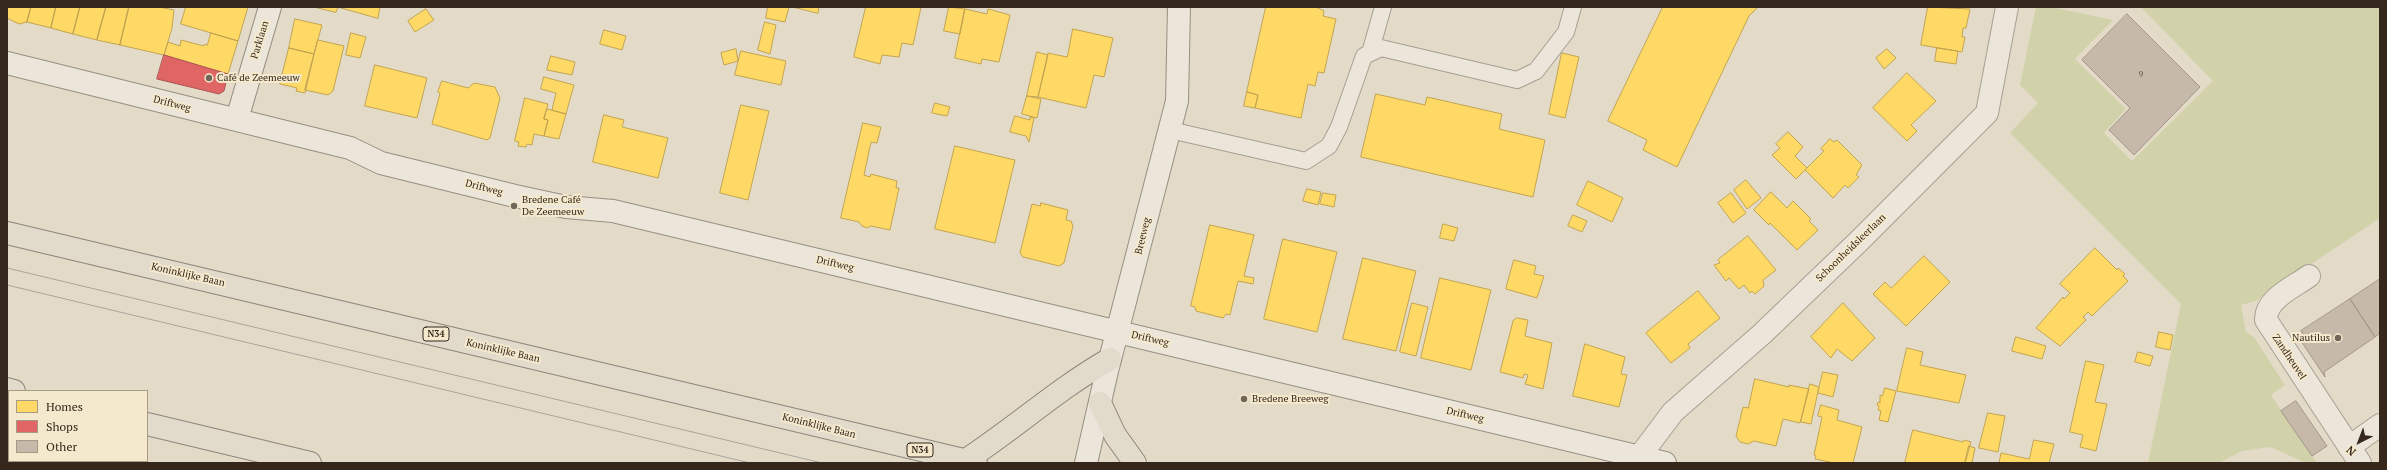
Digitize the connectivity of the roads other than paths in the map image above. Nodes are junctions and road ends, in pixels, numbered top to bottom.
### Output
1 (270, 7) edge
2 (1179, 7) edge
3 (1383, 7) edge
4 (1573, 7) edge
5 (2006, 7) edge
6 (1370, 53) junction
7 (7, 64) edge
8 (237, 119) junction
9 (1170, 130) junction
10 (7, 233) edge
11 (2309, 276) dead end
12 (1118, 332) junction
13 (1110, 359) junction
14 (1100, 403) junction
15 (148, 424) edge
16 (2380, 425) edge
17 (2354, 455) edge
18 (1639, 457) junction
19 (971, 462) edge
20 (310, 463) edge
21 (1086, 463) edge
22 (1135, 463) edge
23 (1665, 463) edge

1 - 8 street, Parklaan
2 - 9 street, Breeweg
3 - 6 lane
4 - 6 lane
5 - 18 street, Schoonheidsleerlaan
6 - 9 lane
7 - 8 street, Driftweg
8 - 12 street, Driftweg
9 - 12 street, Breeweg
10 - 19 main road, Koninklijke Baan / N34
11 - 17 street, Zandheuvel
12 - 13 street, Breeweg
12 - 18 street, Driftweg
13 - 14 street, Breeweg
13 - 19 main road
14 - 21 street, Breeweg
14 - 22 main road
15 - 20 main road
16 - 17 street, Zandheuvel
18 - 23 street, Driftweg

